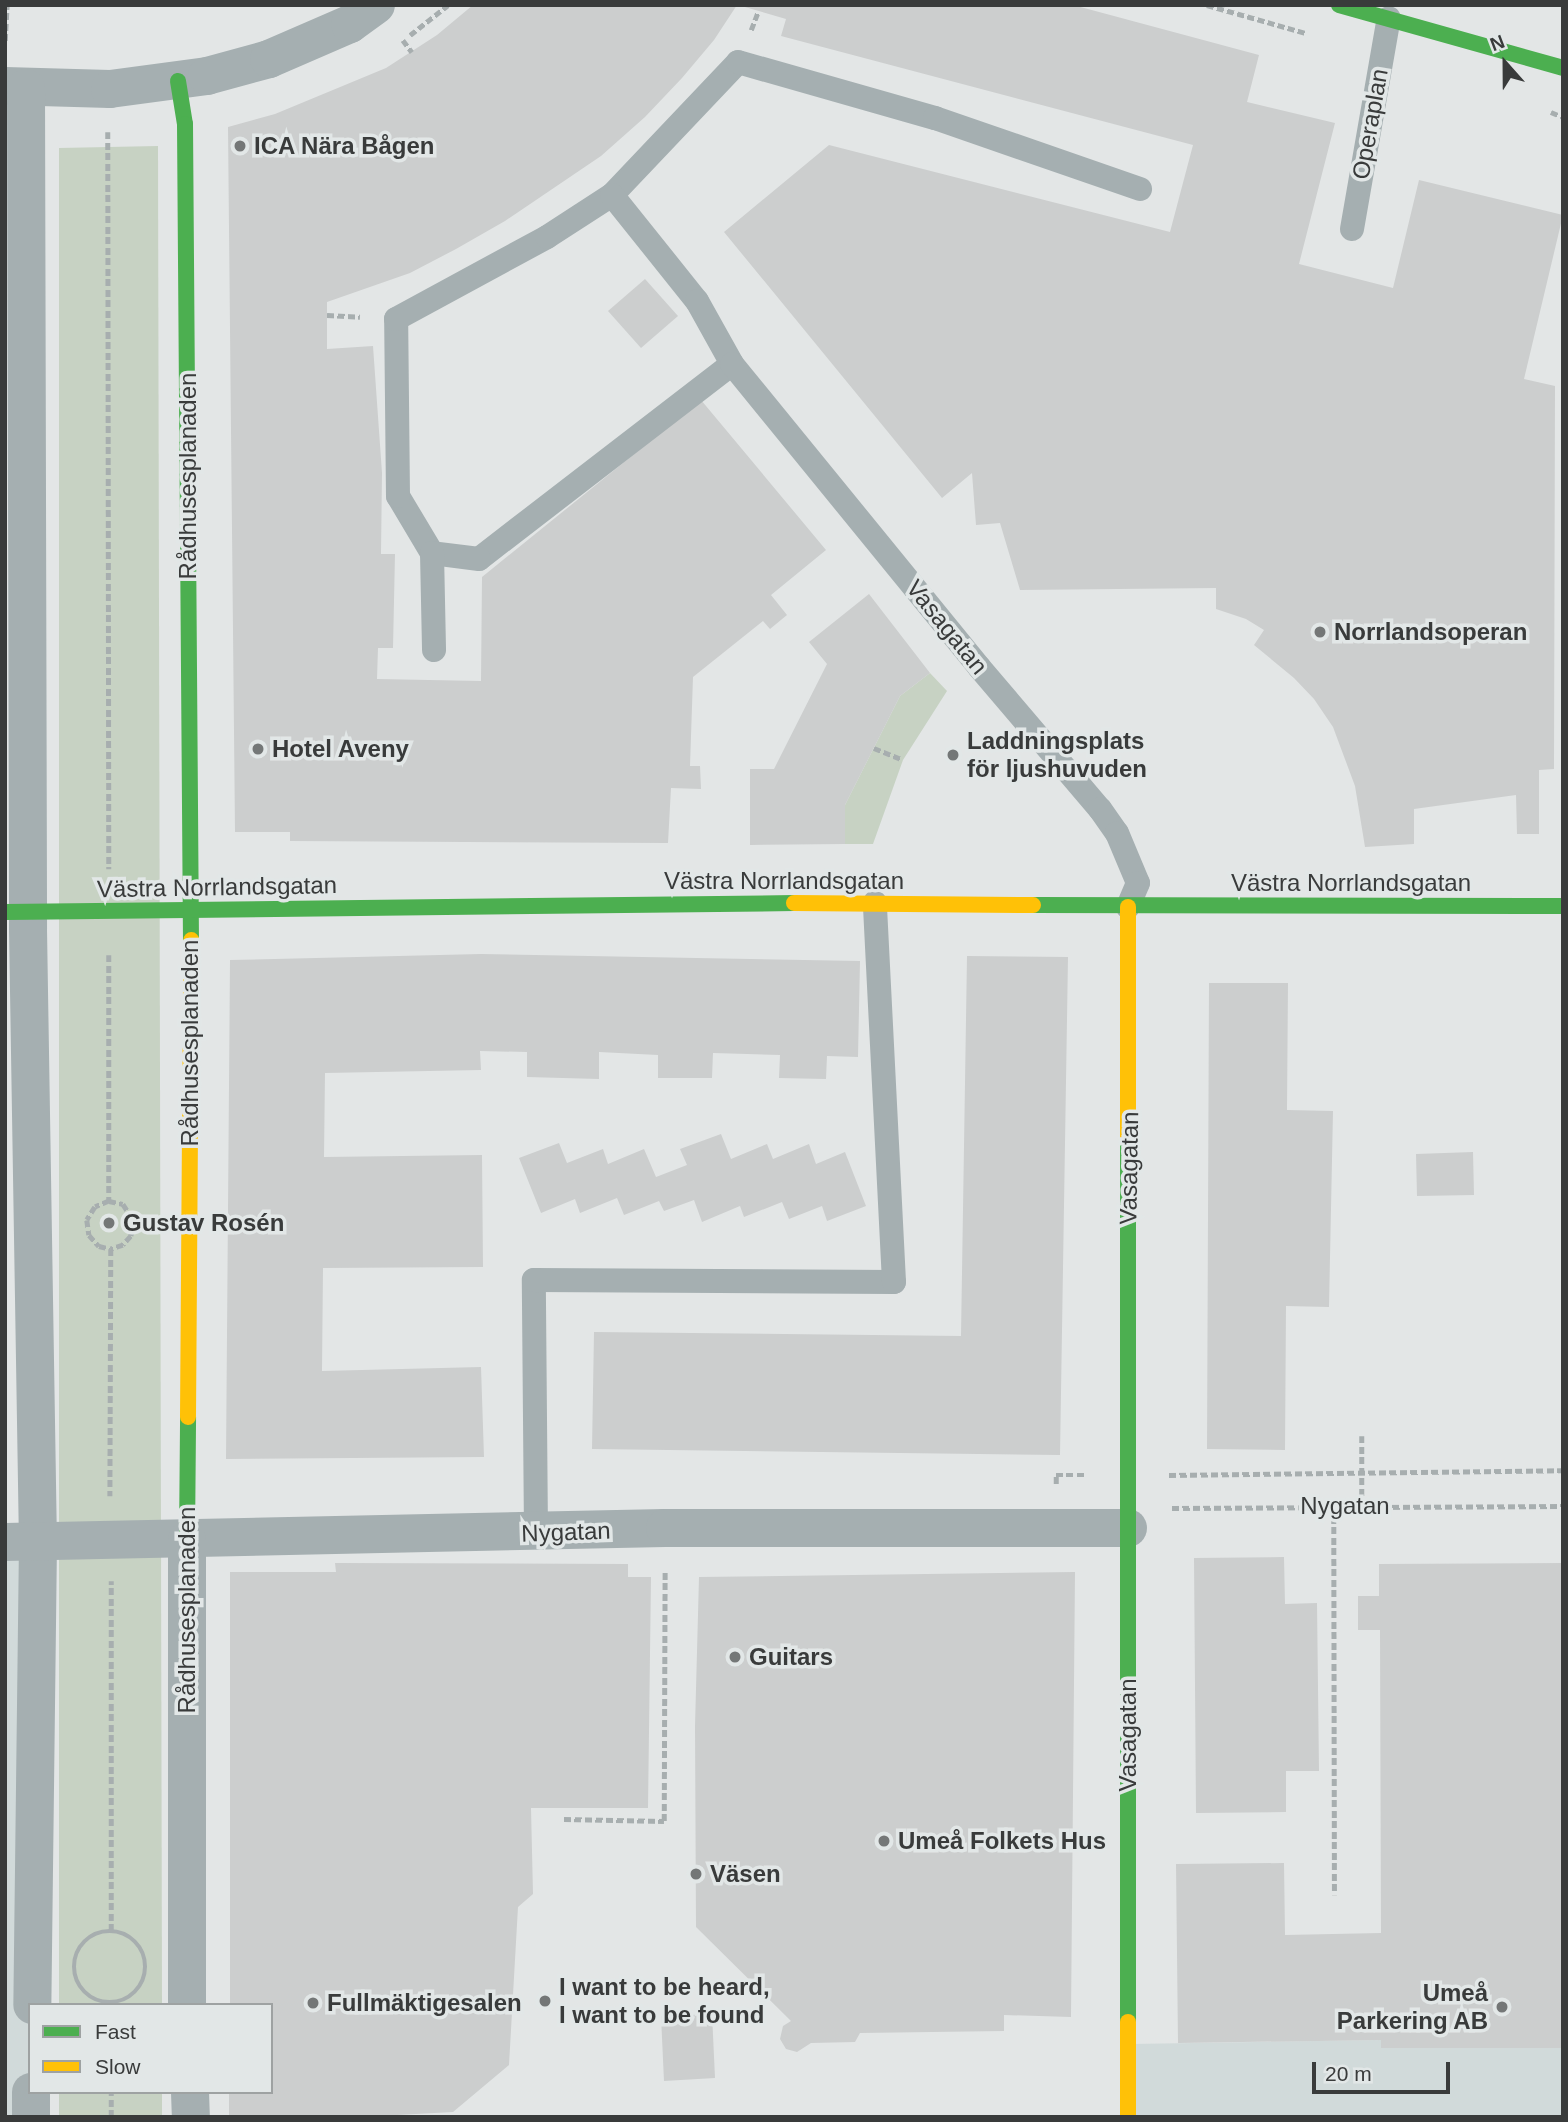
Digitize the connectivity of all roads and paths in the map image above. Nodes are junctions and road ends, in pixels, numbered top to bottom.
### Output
1 (7, 5) edge
2 (376, 5) edge
3 (1339, 5) edge
4 (1389, 18) junction
5 (5, 32) edge
6 (403, 40) dead end
7 (5, 41) edge
8 (412, 52) dead end
9 (1563, 68) edge
10 (178, 81) junction
11 (16, 87) edge
12 (108, 130) dead end
13 (1140, 189) dead end
14 (611, 195) junction
15 (1352, 229) dead end
16 (732, 363) junction
17 (432, 553) junction
18 (434, 650) dead end
19 (874, 748) dead end
20 (903, 760) dead end
21 (875, 902) junction
22 (1563, 906) edge
23 (1128, 907) junction
24 (191, 910) junction
25 (109, 911) junction
26 (16, 912) edge
27 (109, 1201) junction
28 (111, 1249) junction
29 (1362, 1436) dead end
30 (1563, 1469) edge
31 (1362, 1471) junction
32 (1128, 1475) junction
33 (1334, 1506) junction
34 (1362, 1506) junction
35 (1563, 1506) edge
36 (1128, 1519) junction
37 (664, 1528) junction
38 (536, 1533) junction
39 (110, 1538) junction
40 (187, 1540) junction
41 (22, 1542) edge
42 (564, 1819) dead end
43 (1335, 1895) dead end
44 (111, 1931) junction
45 (32, 2003) edge
46 (106, 2003) edge
47 (116, 2003) edge
48 (187, 2003) edge
49 (31, 2094) edge
50 (111, 2094) edge
51 (190, 2094) edge
52 (31, 2117) edge
53 (111, 2117) edge
54 (191, 2117) edge
55 (1128, 2117) edge

1 - 5 path
2 - 10 street
3 - 4 street
4 - 9 street
4 - 15 lane, Operaplan
5 - 7 path
6 - 8 path
10 - 11 street
10 - 24 street, Rådhusesplanaden
11 - 26 street
12 - 25 path
13 - 14 lane
14 - 16 lane, Vasagatan
14 - 17 lane
16 - 17 lane
16 - 23 lane, Vasagatan
17 - 18 lane
19 - 20 path
21 - 23 street, Västra Norrlandsgatan
21 - 24 street, Västra Norrlandsgatan
21 - 38 lane
22 - 23 street, Västra Norrlandsgatan
23 - 32 street, Vasagatan
24 - 25 street, Västra Norrlandsgatan
24 - 40 street, Rådhusesplanaden
25 - 26 street, Västra Norrlandsgatan
25 - 27 path
26 - 41 street
27 - 28 path
27 - 28 path
28 - 39 path
29 - 31 path
30 - 31 path
31 - 32 path
31 - 34 path
32 - 36 street, Vasagatan
33 - 34 path, Nygatan
33 - 36 path, Nygatan
33 - 43 path
34 - 35 path, Nygatan
36 - 37 street, Nygatan
36 - 55 street, Vasagatan
37 - 38 street, Nygatan
37 - 42 path
38 - 40 street, Nygatan
39 - 40 street, Nygatan
39 - 41 street, Nygatan
39 - 44 path
40 - 48 street, Rådhusesplanaden
41 - 45 street
44 - 46 path
44 - 47 path
49 - 52 street
50 - 53 path
51 - 54 street

